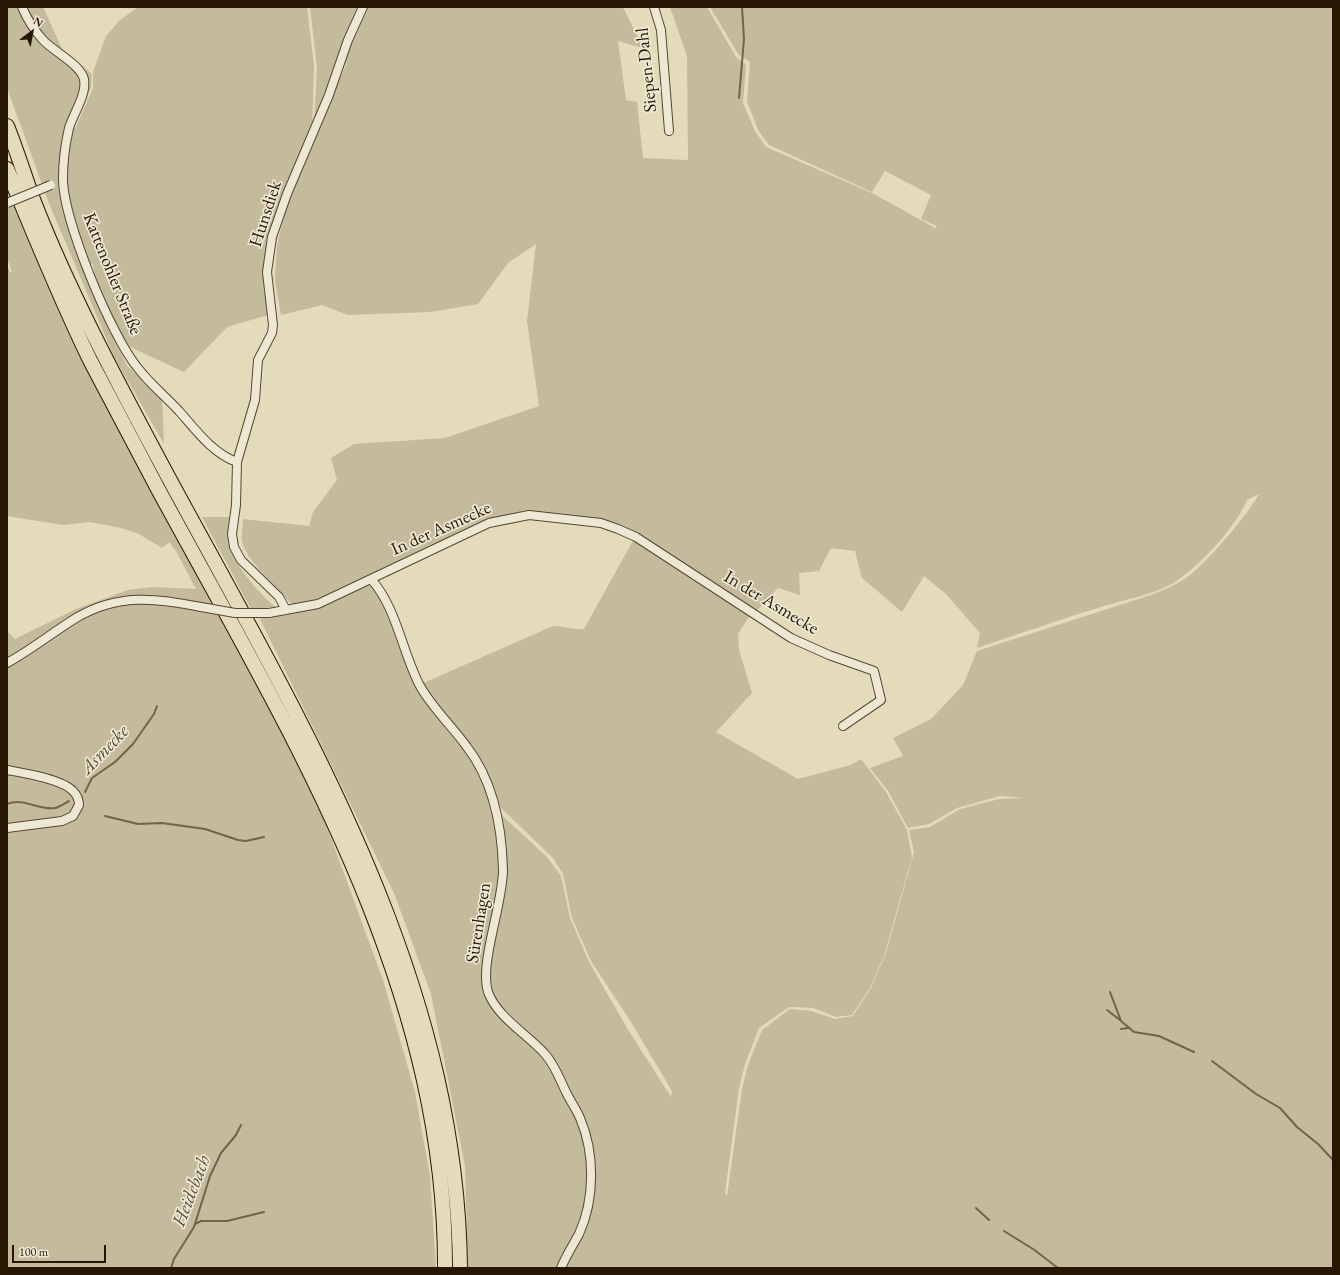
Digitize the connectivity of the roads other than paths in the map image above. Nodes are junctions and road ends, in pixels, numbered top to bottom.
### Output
1 (22, 7) edge
2 (363, 7) edge
3 (654, 7) edge
4 (7, 126) edge
5 (669, 131) dead end
6 (7, 169) edge
7 (63, 181) junction
8 (7, 203) edge
9 (237, 462) junction
10 (371, 579) junction
11 (286, 610) junction
12 (7, 663) edge
13 (843, 726) dead end
14 (7, 770) edge
15 (7, 828) edge
16 (445, 1268) edge
17 (460, 1268) edge
18 (561, 1268) edge

1 - 7 street, Kattenohler Straße
2 - 9 street, Hunsdiek
3 - 5 street, Siepen-Dahl
4 - 17 highway
6 - 16 highway
7 - 8 street, bridge
7 - 9 street, Kattenohler Straße
9 - 11 street
10 - 11 street, In der Asmecke
10 - 13 street, In der Asmecke
10 - 18 street, Sürenhagen
11 - 12 street, In der Asmecke, bridge
14 - 15 street

